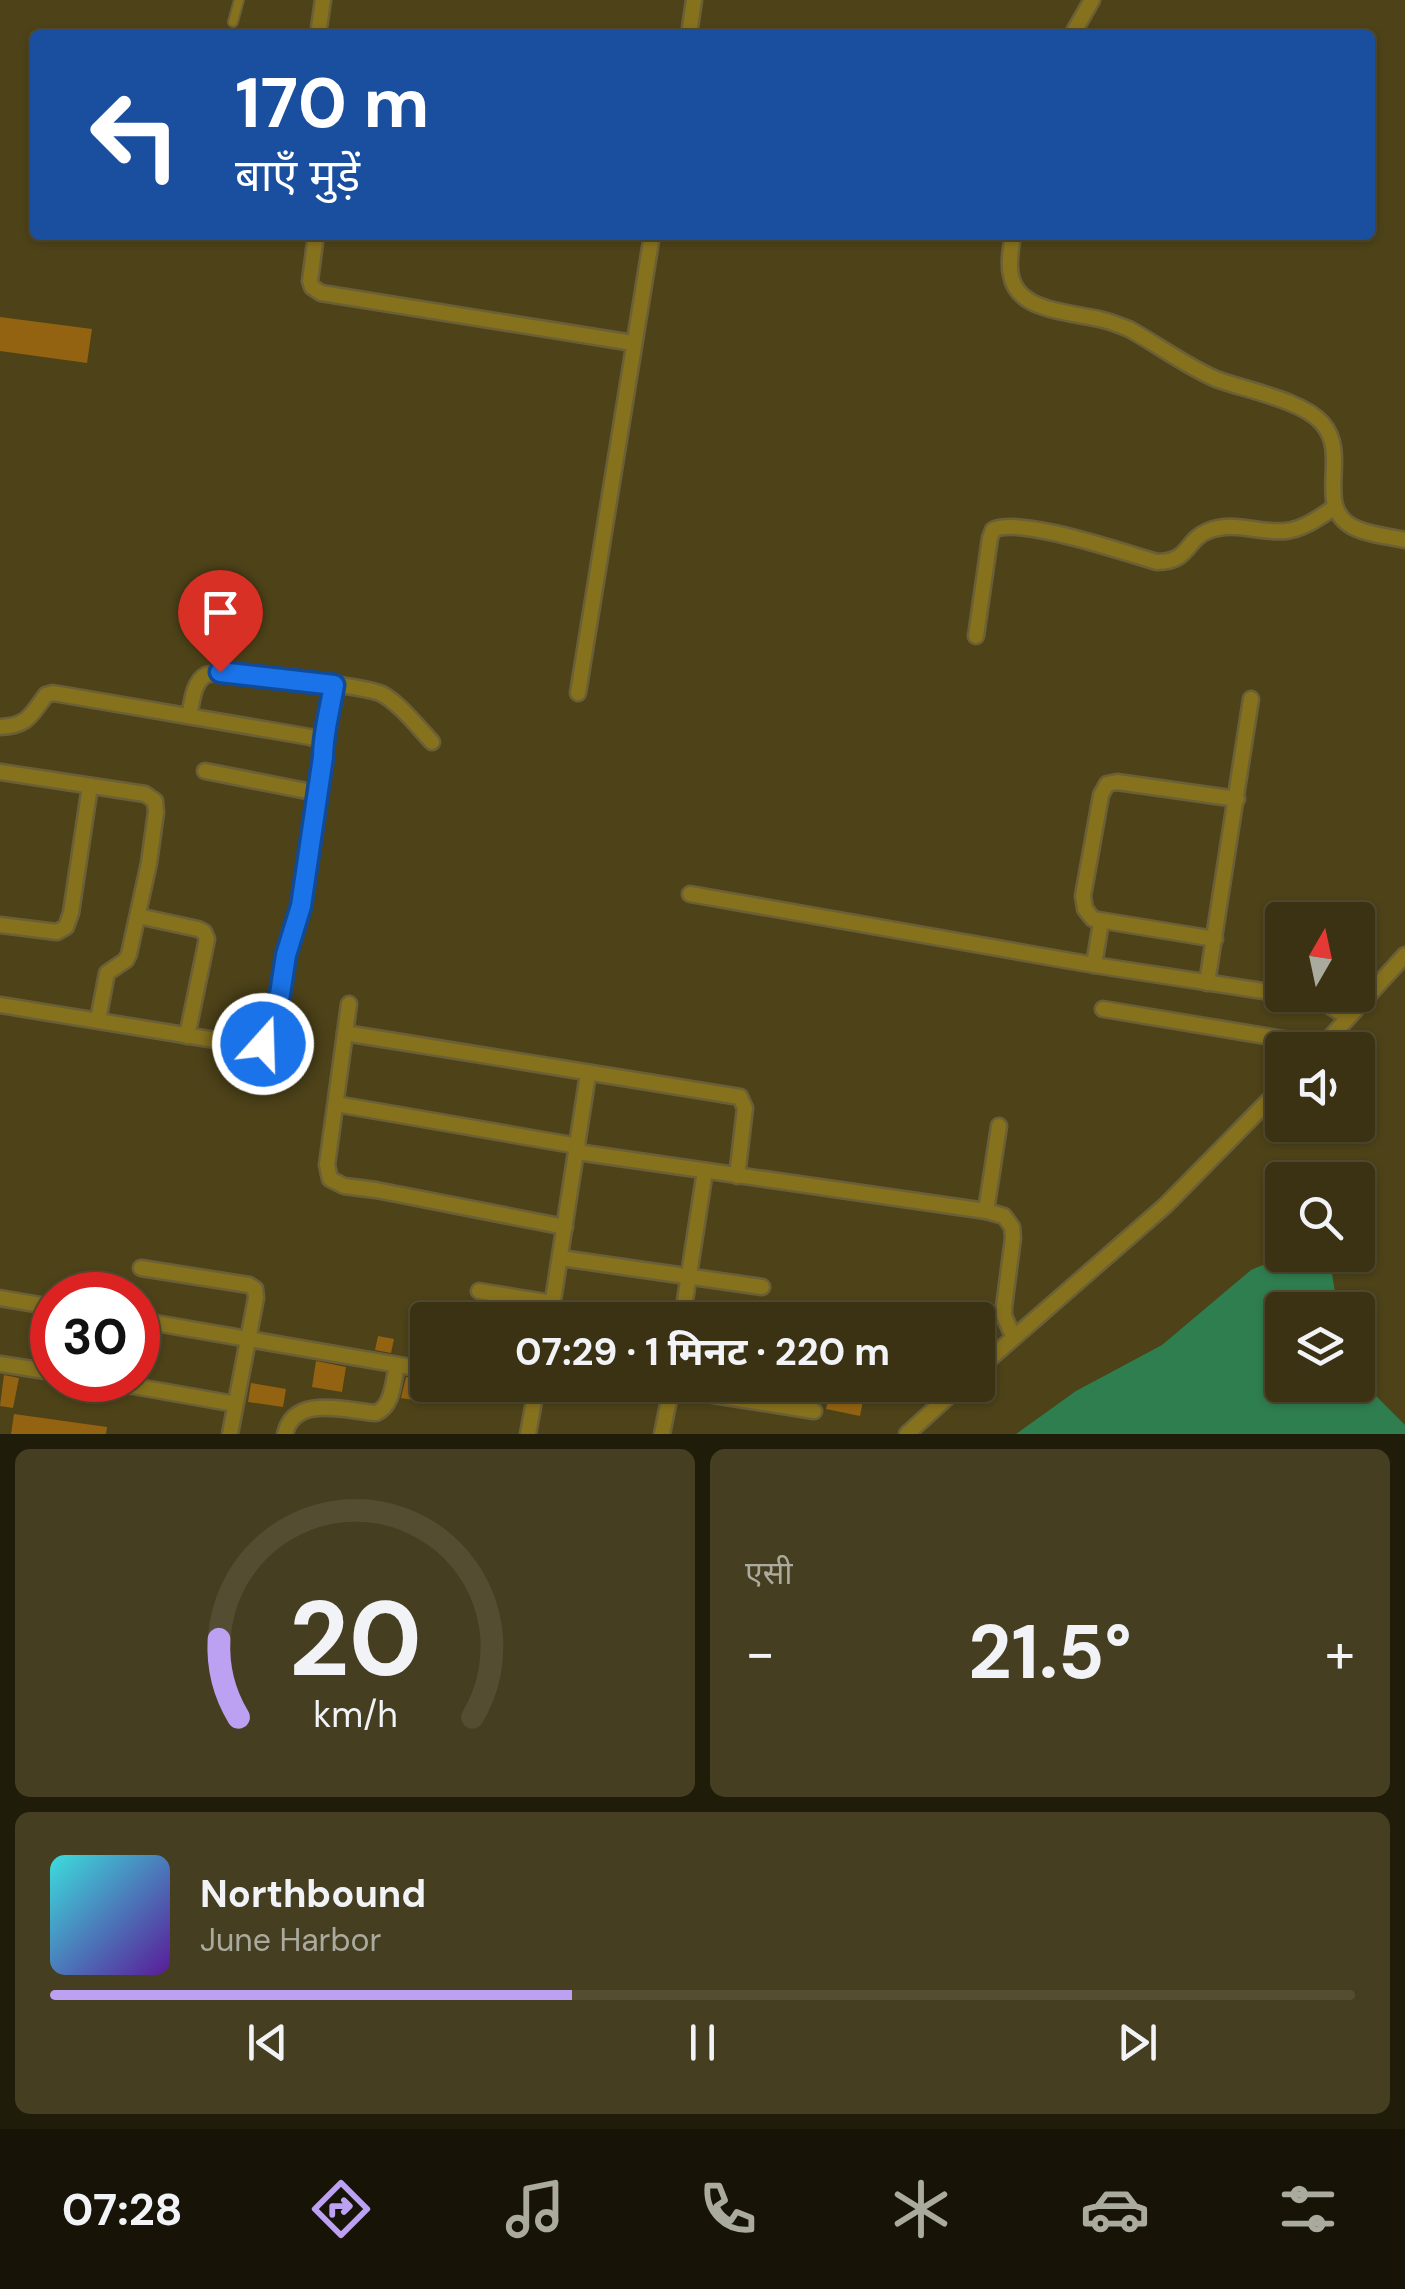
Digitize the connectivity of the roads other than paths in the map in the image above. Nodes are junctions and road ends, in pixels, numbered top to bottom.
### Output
1 (240, 0) edge
2 (323, 0) edge
3 (694, 0) edge
4 (1092, 0) edge
5 (233, 22) dead end
6 (319, 30) edge
7 (690, 30) edge
8 (1075, 30) edge
9 (315, 240) edge
10 (651, 240) edge
11 (1013, 240) edge
12 (633, 343) junction
13 (1334, 507) junction
14 (1405, 540) edge
15 (976, 636) dead end
16 (334, 685) junction
17 (578, 693) dead end
18 (1251, 700) dead end
19 (189, 716) junction
20 (0, 727) edge
21 (432, 742) dead end
22 (322, 744) junction
23 (0, 772) edge
24 (205, 772) dead end
25 (90, 786) junction
26 (318, 794) junction
27 (1237, 798) junction
28 (690, 894) dead end
29 (138, 916) junction
30 (1101, 922) junction
31 (0, 926) edge
32 (1215, 939) junction
33 (1405, 955) edge
34 (1094, 965) junction
35 (1207, 982) junction
36 (1265, 992) edge
37 (0, 1004) edge
38 (350, 1004) dead end
39 (1103, 1010) dead end
40 (1340, 1012) edge
41 (1348, 1017) junction
42 (98, 1020) junction
43 (1335, 1032) edge
44 (345, 1033) junction
45 (1265, 1035) edge
46 (186, 1036) junction
47 (588, 1074) junction
48 (336, 1104) junction
49 (1265, 1104) edge
50 (999, 1126) dead end
51 (578, 1149) junction
52 (705, 1171) junction
53 (737, 1176) junction
54 (986, 1211) junction
55 (565, 1227) junction
56 (561, 1258) junction
57 (142, 1268) dead end
58 (690, 1276) junction
59 (762, 1287) dead end
60 (479, 1292) dead end
61 (0, 1298) edge
62 (545, 1302) edge
63 (552, 1302) edge
64 (685, 1302) edge
65 (30, 1303) edge
66 (160, 1324) edge
67 (1013, 1336) junction
68 (248, 1338) junction
69 (995, 1353) edge
70 (0, 1364) edge
71 (397, 1365) junction
72 (410, 1367) edge
73 (30, 1369) edge
74 (160, 1391) edge
75 (535, 1402) edge
76 (669, 1402) edge
77 (761, 1402) edge
78 (942, 1402) edge
79 (235, 1404) junction
80 (814, 1411) dead end
81 (230, 1434) edge
82 (285, 1434) edge
83 (528, 1434) edge
84 (662, 1434) edge
85 (907, 1434) edge

1 - 5 lane
2 - 6 street
3 - 7 street
4 - 8 street
9 - 12 street
10 - 12 street
11 - 13 street
12 - 17 street
13 - 14 street
13 - 15 street
16 - 19 street
16 - 21 street
16 - 22 street
18 - 27 street
19 - 20 street
19 - 22 street
22 - 26 street
23 - 25 street
24 - 26 street
25 - 29 street
25 - 31 street
26 - 46 street
27 - 30 street
27 - 32 street
28 - 34 street
29 - 42 street
29 - 46 street
30 - 32 street
30 - 34 street
32 - 35 street
33 - 41 street
34 - 35 street
35 - 36 street
37 - 42 street
38 - 44 street
39 - 45 street
40 - 41 street
41 - 43 street
42 - 46 street
44 - 47 street
44 - 48 street
47 - 51 street
47 - 53 street
48 - 51 street
48 - 55 street
49 - 67 street
50 - 54 street
51 - 52 street
51 - 55 street
52 - 53 street
52 - 58 street
53 - 54 street
54 - 67 street
55 - 56 street
56 - 58 street
56 - 63 street
57 - 68 street
58 - 59 street
58 - 64 street
60 - 62 street
61 - 65 street
66 - 68 street
67 - 69 street
68 - 71 street
68 - 79 street
70 - 73 street
71 - 72 street
71 - 82 street
74 - 79 street
75 - 83 street
76 - 84 street
77 - 80 street
78 - 85 street
79 - 81 street

